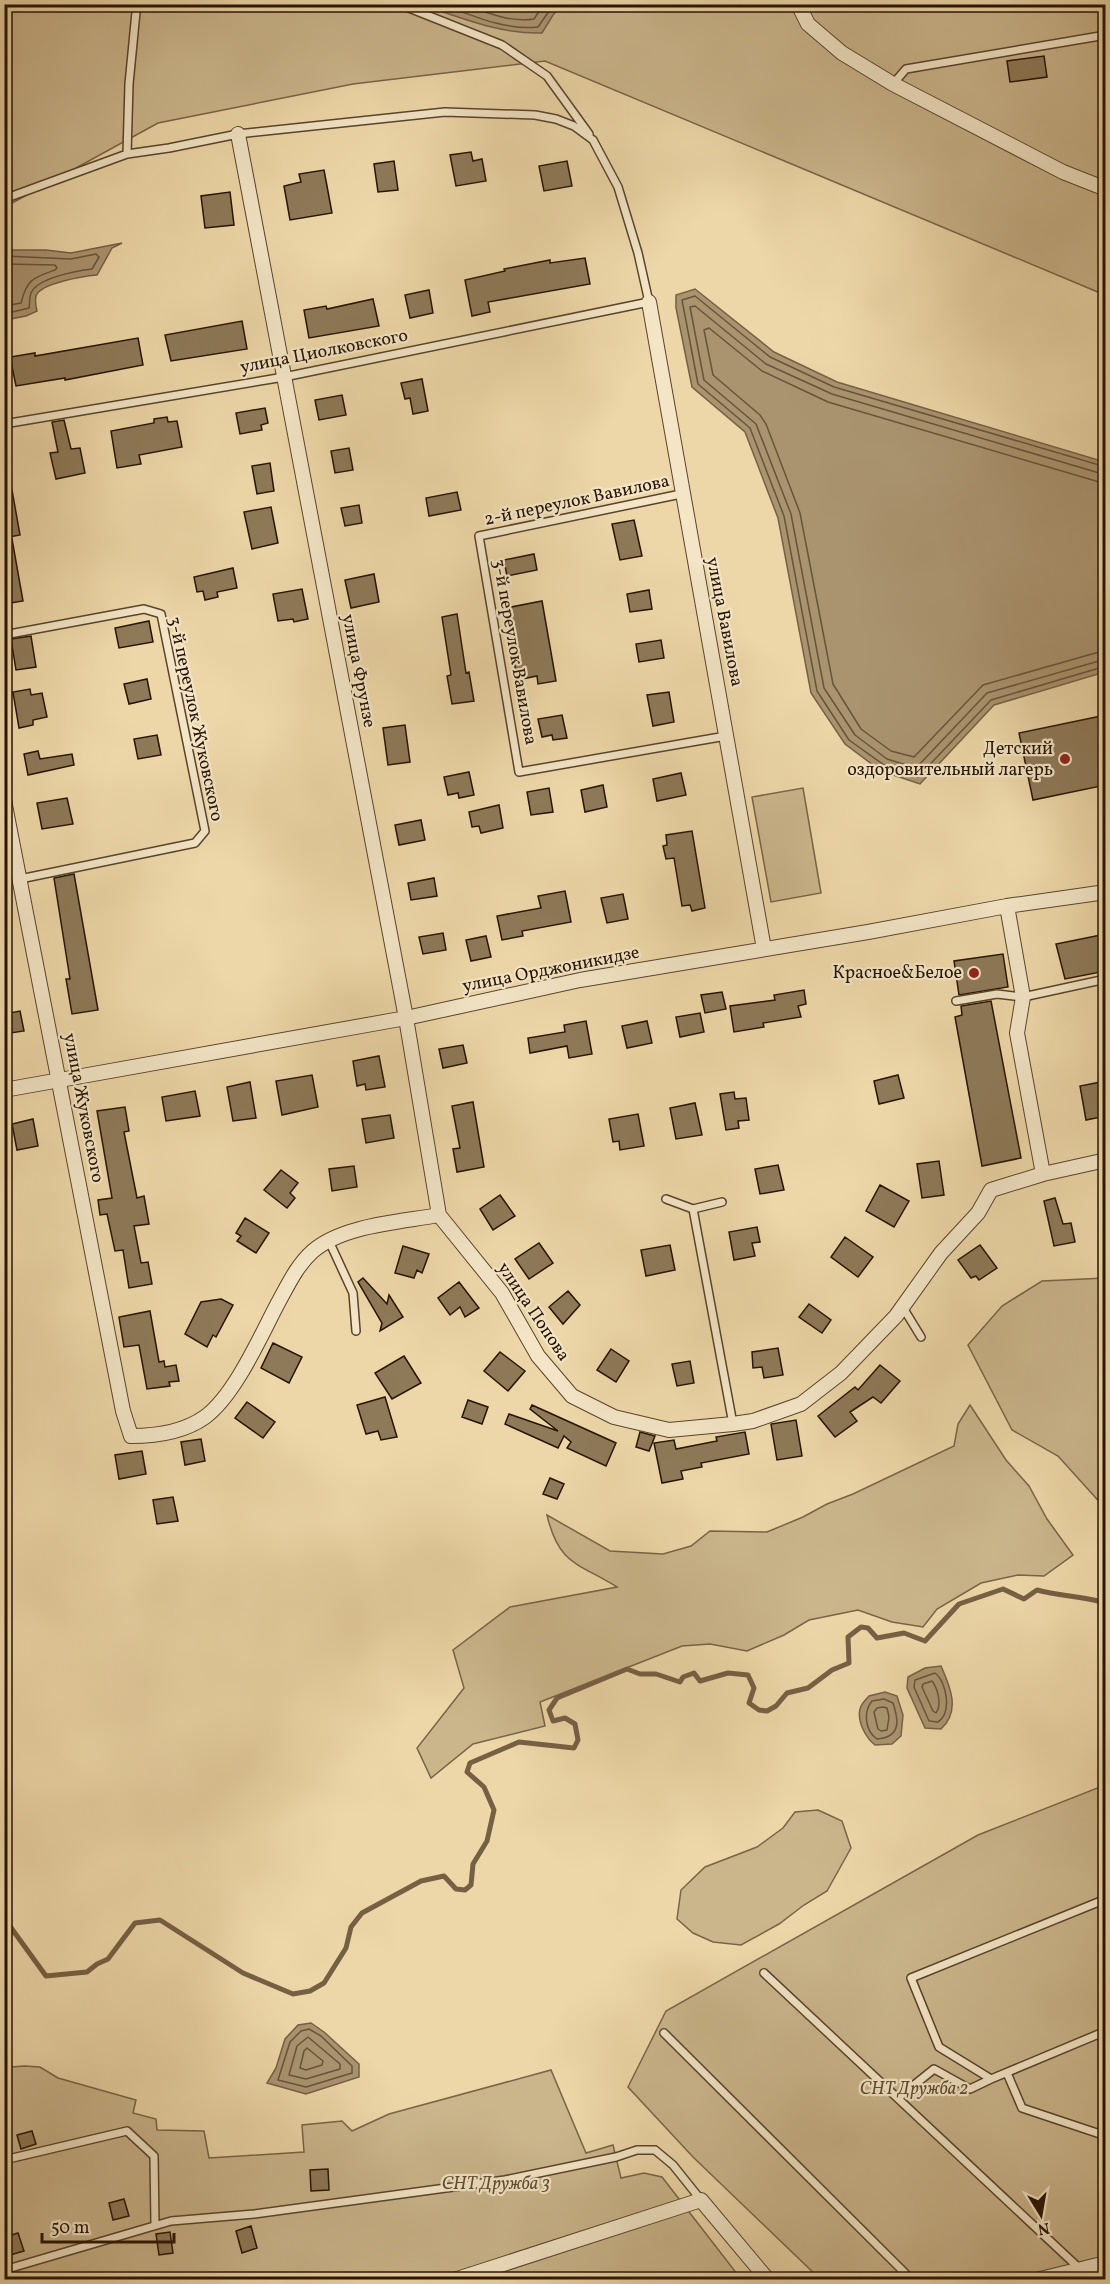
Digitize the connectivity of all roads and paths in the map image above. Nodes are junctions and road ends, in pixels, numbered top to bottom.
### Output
1 (399, 4) edge
2 (798, 4) edge
3 (134, 7) edge
4 (1106, 35) edge
5 (893, 84) junction
6 (238, 134) junction
7 (593, 140) junction
8 (127, 154) junction
9 (1106, 189) edge
10 (4, 199) edge
11 (648, 302) junction
12 (284, 377) junction
13 (4, 424) edge
14 (681, 494) junction
15 (479, 536) joint
16 (4, 635) edge
17 (726, 736) junction
18 (4, 800) edge
19 (20, 879) junction
20 (1106, 892) edge
21 (1007, 906) junction
22 (764, 949) junction
23 (1106, 979) edge
24 (1023, 997) junction
25 (956, 1001) dead end
26 (406, 1018) junction
27 (59, 1080) junction
28 (4, 1090) edge
29 (1106, 1160) edge
30 (1043, 1174) junction
31 (666, 1199) dead end
32 (722, 1202) dead end
33 (693, 1209) junction
34 (439, 1215) junction
35 (329, 1241) junction
36 (902, 1306) junction
37 (356, 1331) dead end
38 (921, 1336) dead end
39 (733, 1424) junction
40 (1106, 1899) edge
41 (764, 1973) dead end
42 (1106, 2031) edge
43 (664, 2033) dead end
44 (1007, 2073) junction
45 (991, 2079) junction
46 (898, 2098) junction
47 (1106, 2136) edge
48 (4, 2160) edge
49 (701, 2200) junction
50 (155, 2225) junction
51 (1106, 2263) edge
52 (1080, 2269) junction
53 (4, 2270) edge
54 (454, 2280) edge
55 (768, 2280) edge
56 (912, 2280) edge
57 (1036, 2280) edge

1 - 7 lane
2 - 5 street
3 - 8 lane
4 - 5 lane
5 - 9 street
6 - 7 lane
6 - 8 lane
6 - 12 street, улица Фрунзе
7 - 11 lane
8 - 10 lane
11 - 12 lane, улица Циолковского
11 - 14 street, улица Вавилова
12 - 13 lane, улица Циолковского
12 - 26 street, улица Фрунзе
14 - 15 lane, 2-й переулок Вавилова
14 - 17 street, улица Вавилова
15 - 17 lane, 3-й переулок Вавилова
16 - 19 lane, 3-й переулок Жуковского
17 - 22 street, улица Вавилова
18 - 19 street, улица Жуковского
19 - 27 street, улица Жуковского
20 - 21 street, улица Орджоникидзе
21 - 22 street, улица Орджоникидзе
21 - 24 street
22 - 26 street, улица Орджоникидзе
23 - 24 lane
24 - 25 lane
24 - 30 street
26 - 27 street, улица Орджоникидзе
26 - 34 street, улица Фрунзе
27 - 28 street, улица Орджоникидзе
27 - 35 street, улица Жуковского
29 - 30 street, улица Попова
30 - 36 street, улица Попова
31 - 33 lane
32 - 33 lane
33 - 39 lane
34 - 35 street
34 - 39 street, улица Попова
35 - 37 lane
36 - 38 lane
36 - 39 street, улица Попова
40 - 45 lane
41 - 46 lane
42 - 44 lane
43 - 56 lane
44 - 45 lane
44 - 47 lane
45 - 46 lane
46 - 52 lane
48 - 50 lane
49 - 50 lane
49 - 54 street
49 - 55 street
50 - 53 lane
51 - 52 street
52 - 57 street

